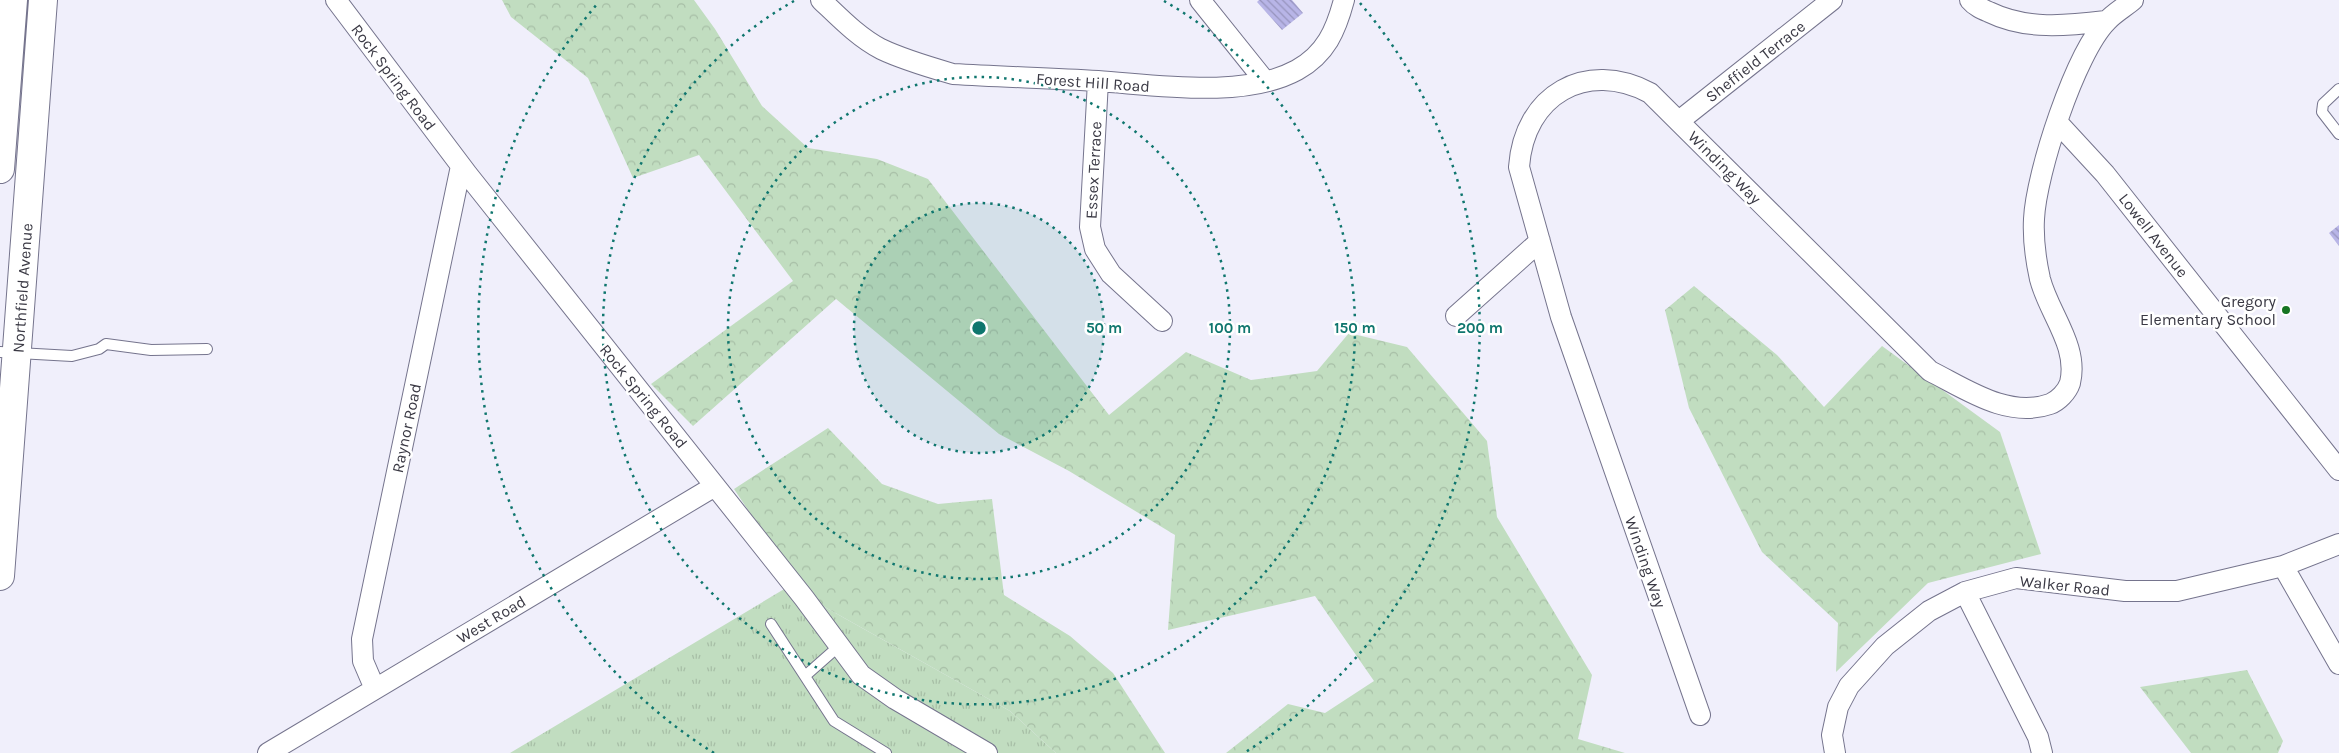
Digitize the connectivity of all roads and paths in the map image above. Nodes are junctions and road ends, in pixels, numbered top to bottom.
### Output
1 (12, 0) edge
2 (39, 0) edge
3 (336, 0) edge
4 (821, 0) edge
5 (1200, 0) edge
6 (1344, 0) edge
7 (1832, 0) edge
8 (1970, 0) edge
9 (2133, 0) edge
10 (2106, 21) junction
11 (1098, 81) junction
12 (1265, 81) junction
13 (2339, 89) edge
14 (1679, 121) junction
15 (2058, 122) junction
16 (2339, 134) edge
17 (461, 166) junction
18 (0, 169) edge
19 (1540, 241) junction
20 (1456, 316) dead end
21 (1162, 321) dead end
22 (207, 349) dead end
23 (9, 353) edge
24 (2339, 470) edge
25 (715, 486) junction
26 (2, 536) edge
27 (2339, 544) edge
28 (2283, 566) junction
29 (0, 576) edge
30 (1965, 592) junction
31 (771, 624) dead end
32 (839, 646) junction
33 (2339, 664) edge
34 (805, 676) junction
35 (375, 689) junction
36 (1700, 715) dead end
37 (268, 753) edge
38 (886, 753) edge
39 (985, 753) edge
40 (1835, 753) edge
41 (2042, 753) edge

1 - 18 main road
2 - 23 main road, Northfield Avenue
3 - 17 street, Rock Spring Road
4 - 11 street, Forest Hill Road
5 - 12 street
6 - 12 street, Forest Hill Road
7 - 14 street, Sheffield Terrace
8 - 10 street
9 - 10 street, Winding Way
10 - 15 street, Winding Way
11 - 12 street, Forest Hill Road
11 - 21 street, Essex Terrace
13 - 16 lane
14 - 15 street, Winding Way
14 - 19 street, Winding Way
15 - 24 street, Lowell Avenue
17 - 25 street, Rock Spring Road
17 - 35 street, Raynor Road
19 - 20 street
19 - 36 street, Winding Way
22 - 23 lane
23 - 26 main road, Northfield Avenue
25 - 32 street, Rock Spring Road
25 - 35 street, West Road
26 - 29 main road, Northfield Avenue
27 - 28 street, Walker Road
28 - 30 street, Walker Road
28 - 33 street
30 - 40 street, Walker Road
30 - 41 street
31 - 34 lane
32 - 34 lane
32 - 39 street, Rock Spring Road
34 - 38 lane
35 - 37 street, West Road

